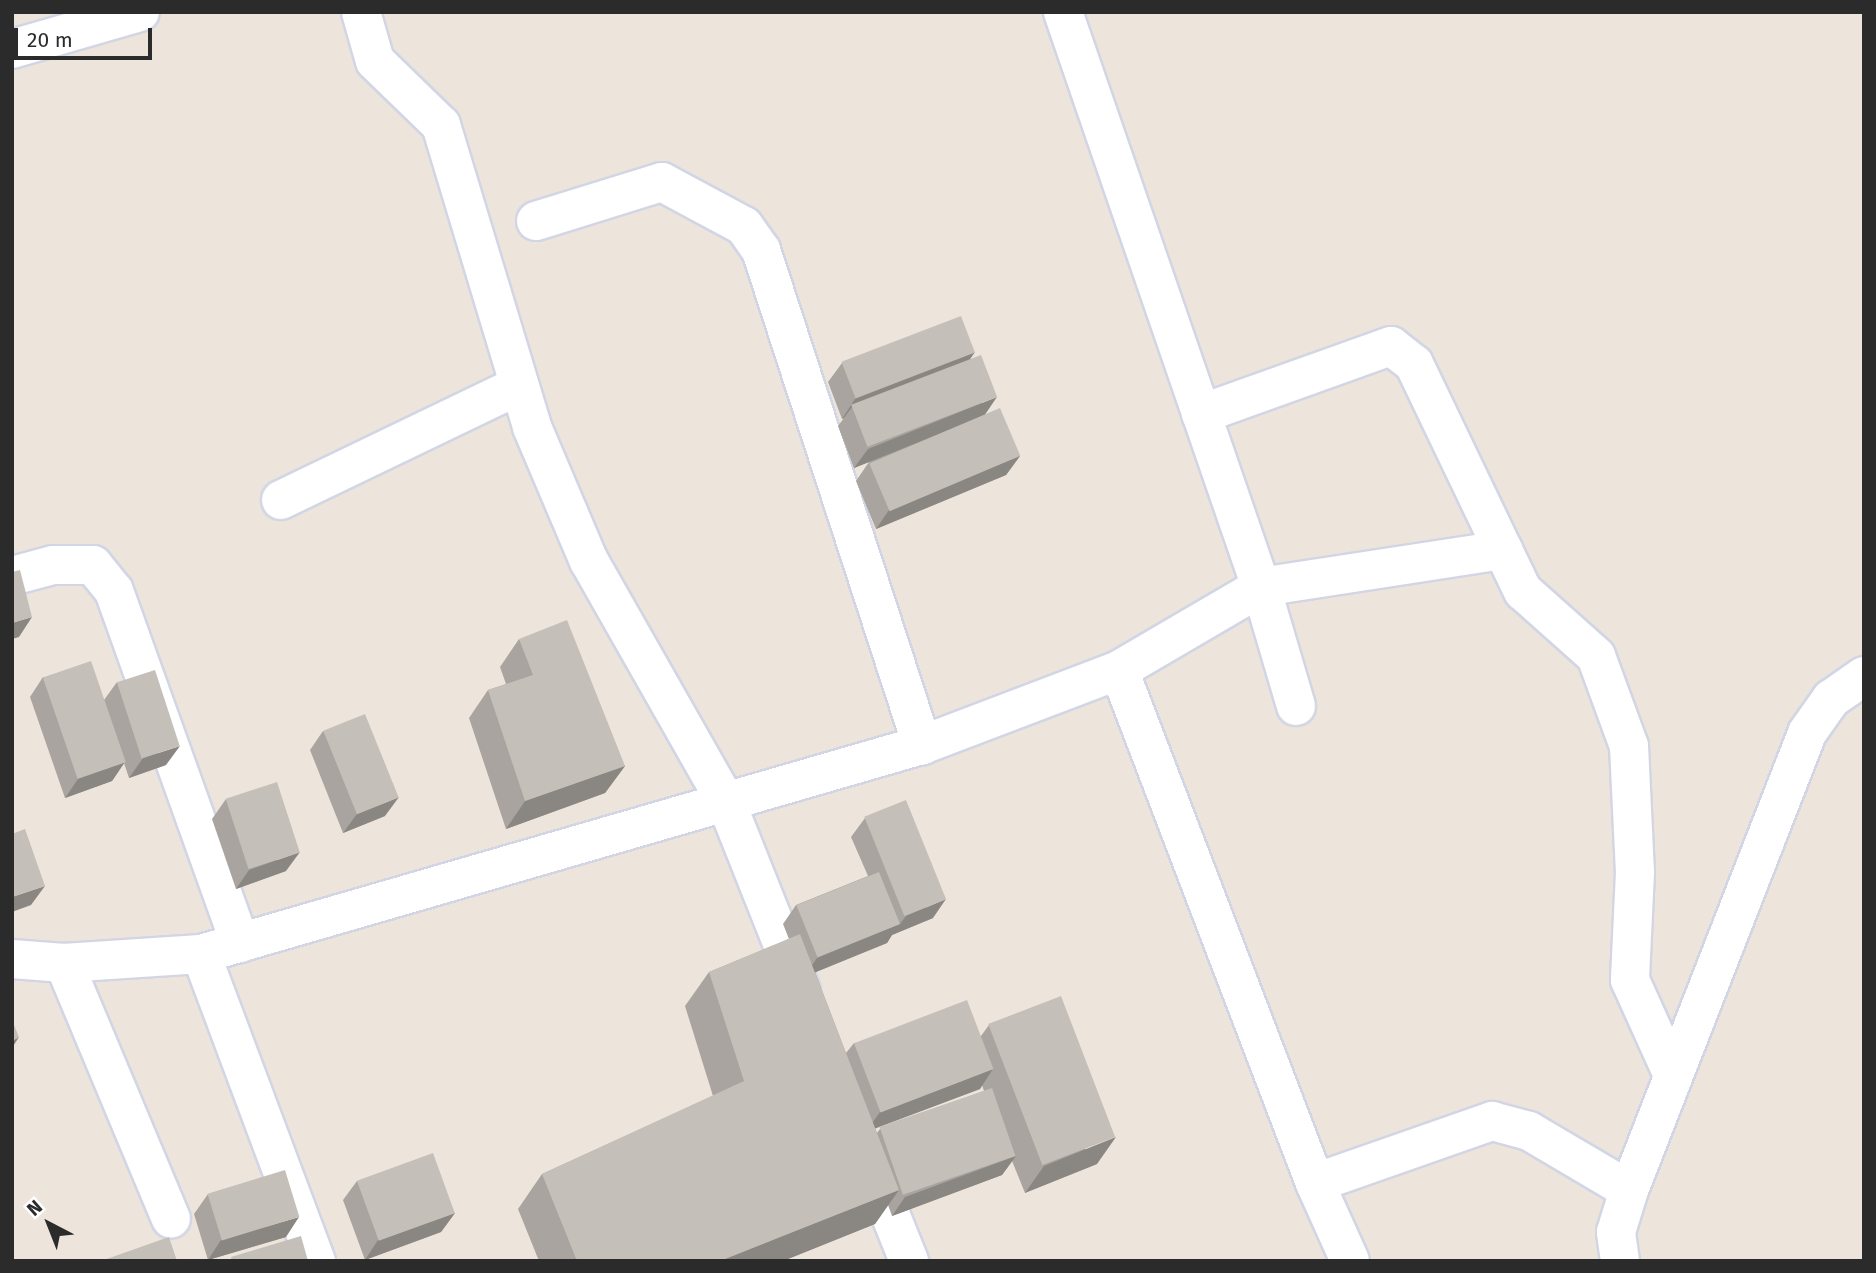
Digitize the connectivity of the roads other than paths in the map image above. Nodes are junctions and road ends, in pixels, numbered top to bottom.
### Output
1 (140, 12) edge
2 (361, 12) edge
3 (1063, 12) edge
4 (12, 49) edge
5 (536, 221) dead end
6 (519, 386) junction
7 (1201, 414) junction
8 (281, 500) dead end
9 (1503, 550) junction
10 (12, 576) edge
11 (1261, 587) junction
12 (1119, 670) junction
13 (1864, 676) edge
14 (1296, 706) dead end
15 (922, 745) junction
16 (726, 802) junction
17 (240, 943) junction
18 (201, 954) junction
19 (12, 959) edge
20 (64, 963) junction
21 (812, 1018) edge
22 (1672, 1073) junction
23 (853, 1121) edge
24 (1315, 1183) junction
25 (1629, 1190) junction
26 (171, 1219) dead end
27 (316, 1261) edge
28 (909, 1261) edge
29 (1350, 1261) edge
30 (1620, 1261) edge

1 - 4 street
2 - 6 street
3 - 7 street
5 - 15 street
6 - 8 street
6 - 16 street
7 - 9 street
7 - 11 street
9 - 11 street
9 - 22 street
10 - 17 street
11 - 12 street
11 - 14 street
12 - 15 street
12 - 24 street
13 - 22 street
15 - 16 street
16 - 17 street
16 - 21 street
17 - 18 street
18 - 20 street
18 - 27 street
19 - 20 street
20 - 26 street
22 - 25 street
23 - 28 street
24 - 25 street
24 - 29 street
25 - 30 street

